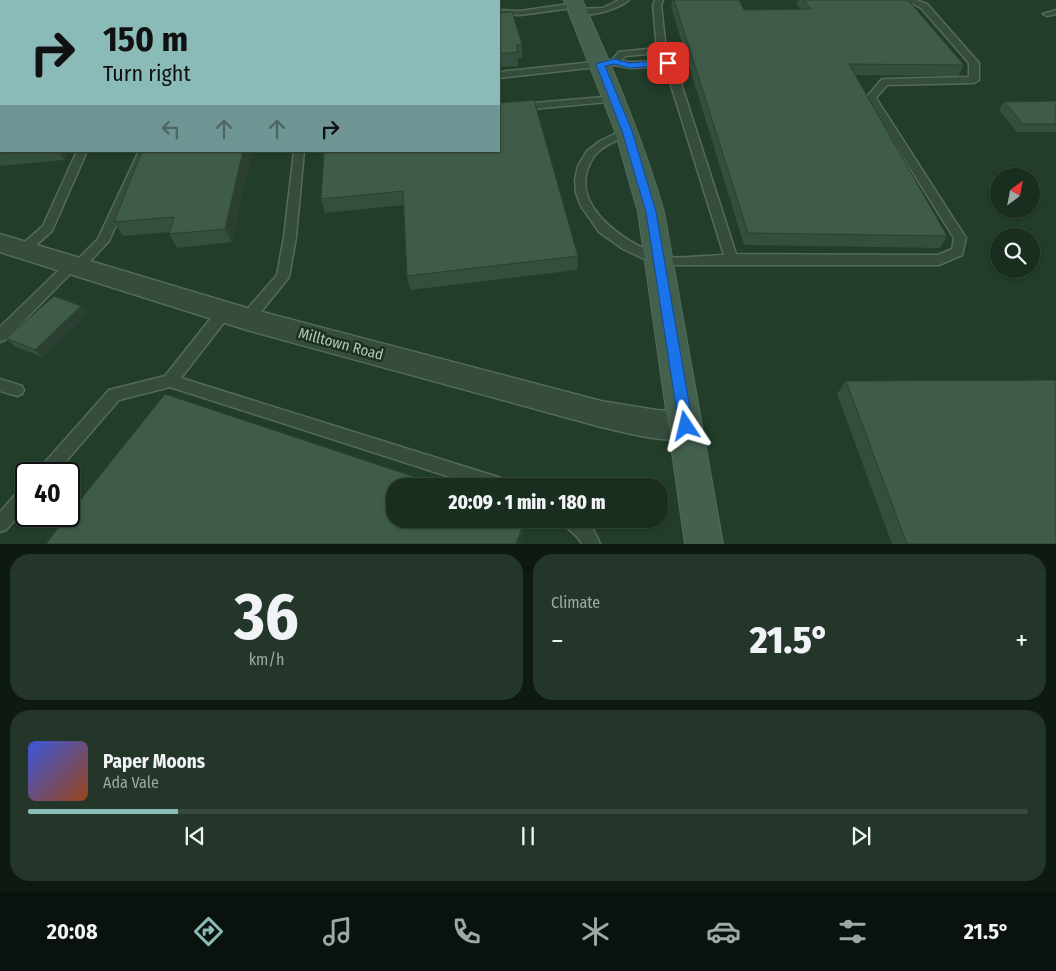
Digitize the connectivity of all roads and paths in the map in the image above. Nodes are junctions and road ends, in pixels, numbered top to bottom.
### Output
1 (545, 0) edge
2 (625, 0) edge
3 (659, 0) edge
4 (910, 0) edge
5 (576, 6) edge
6 (500, 12) edge
7 (500, 12) edge
8 (1056, 12) edge
9 (1047, 14) dead end
10 (662, 50) junction
11 (607, 63) junction
12 (668, 63) junction
13 (500, 75) edge
14 (615, 99) junction
15 (500, 109) edge
16 (627, 131) junction
17 (82, 152) edge
18 (144, 152) edge
19 (299, 152) edge
20 (12, 247) edge
21 (731, 259) junction
22 (659, 261) junction
23 (74, 266) junction
24 (235, 316) junction
25 (0, 336) edge
26 (170, 381) junction
27 (0, 385) edge
28 (17, 390) dead end
29 (686, 426) junction
30 (55, 462) edge
31 (476, 478) edge
32 (15, 507) edge
33 (0, 524) edge
34 (581, 528) edge
35 (592, 544) edge
36 (704, 544) edge

1 - 6 lane
2 - 5 lane
3 - 10 lane
4 - 21 lane
5 - 7 lane
5 - 11 street
8 - 9 lane
10 - 11 lane
10 - 12 lane
11 - 12 lane
11 - 13 lane
11 - 14 street
12 - 21 lane
14 - 15 lane
14 - 16 street
16 - 22 street
16 - 22 lane
17 - 20 lane
18 - 23 lane
19 - 24 lane
20 - 23 street, Milltown Road
21 - 22 lane
22 - 29 street
23 - 24 street, Milltown Road
23 - 25 lane
24 - 26 lane
24 - 29 street, Milltown Road
26 - 30 lane
26 - 31 lane
27 - 28 lane
29 - 36 street
32 - 33 lane
34 - 35 lane

